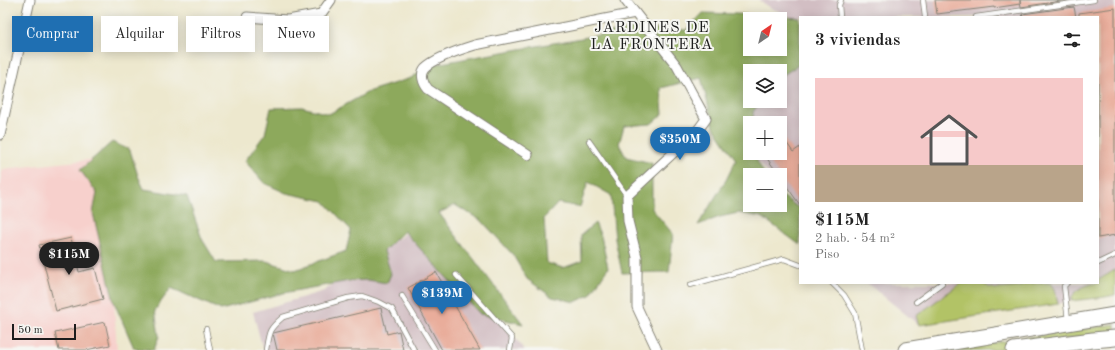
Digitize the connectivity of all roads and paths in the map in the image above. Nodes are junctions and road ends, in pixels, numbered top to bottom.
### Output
1 (30, 0) edge
2 (331, 0) edge
3 (625, 0) edge
4 (841, 0) edge
5 (923, 0) edge
6 (1094, 0) edge
7 (635, 12) junction
8 (840, 16) edge
9 (925, 16) edge
10 (983, 16) edge
11 (255, 18) edge
12 (1, 129) edge
13 (589, 141) dead end
14 (528, 155) dead end
15 (627, 196) junction
16 (1115, 255) edge
17 (1099, 263) edge
18 (799, 265) edge
19 (456, 275) dead end
20 (833, 284) edge
21 (941, 284) edge
22 (1064, 284) edge
23 (690, 285) dead end
24 (402, 296) dead end
25 (916, 302) dead end
26 (1115, 315) edge
27 (1068, 323) junction
28 (206, 329) dead end
29 (1115, 338) edge
30 (210, 350) edge
31 (266, 350) edge
32 (414, 350) edge
33 (435, 350) edge
34 (510, 350) edge
35 (657, 350) edge
36 (862, 350) edge
37 (906, 350) edge
38 (1014, 350) edge

1 - 12 street
2 - 11 street
3 - 7 street
4 - 8 lane
5 - 9 lane
6 - 10 lane
7 - 14 street
7 - 15 street
13 - 15 lane
15 - 35 street
16 - 17 lane
18 - 23 lane
19 - 34 lane
20 - 36 lane
21 - 25 lane
22 - 27 lane
24 - 33 lane
26 - 27 main road
27 - 37 main road
28 - 30 lane
29 - 38 main road
31 - 32 lane

